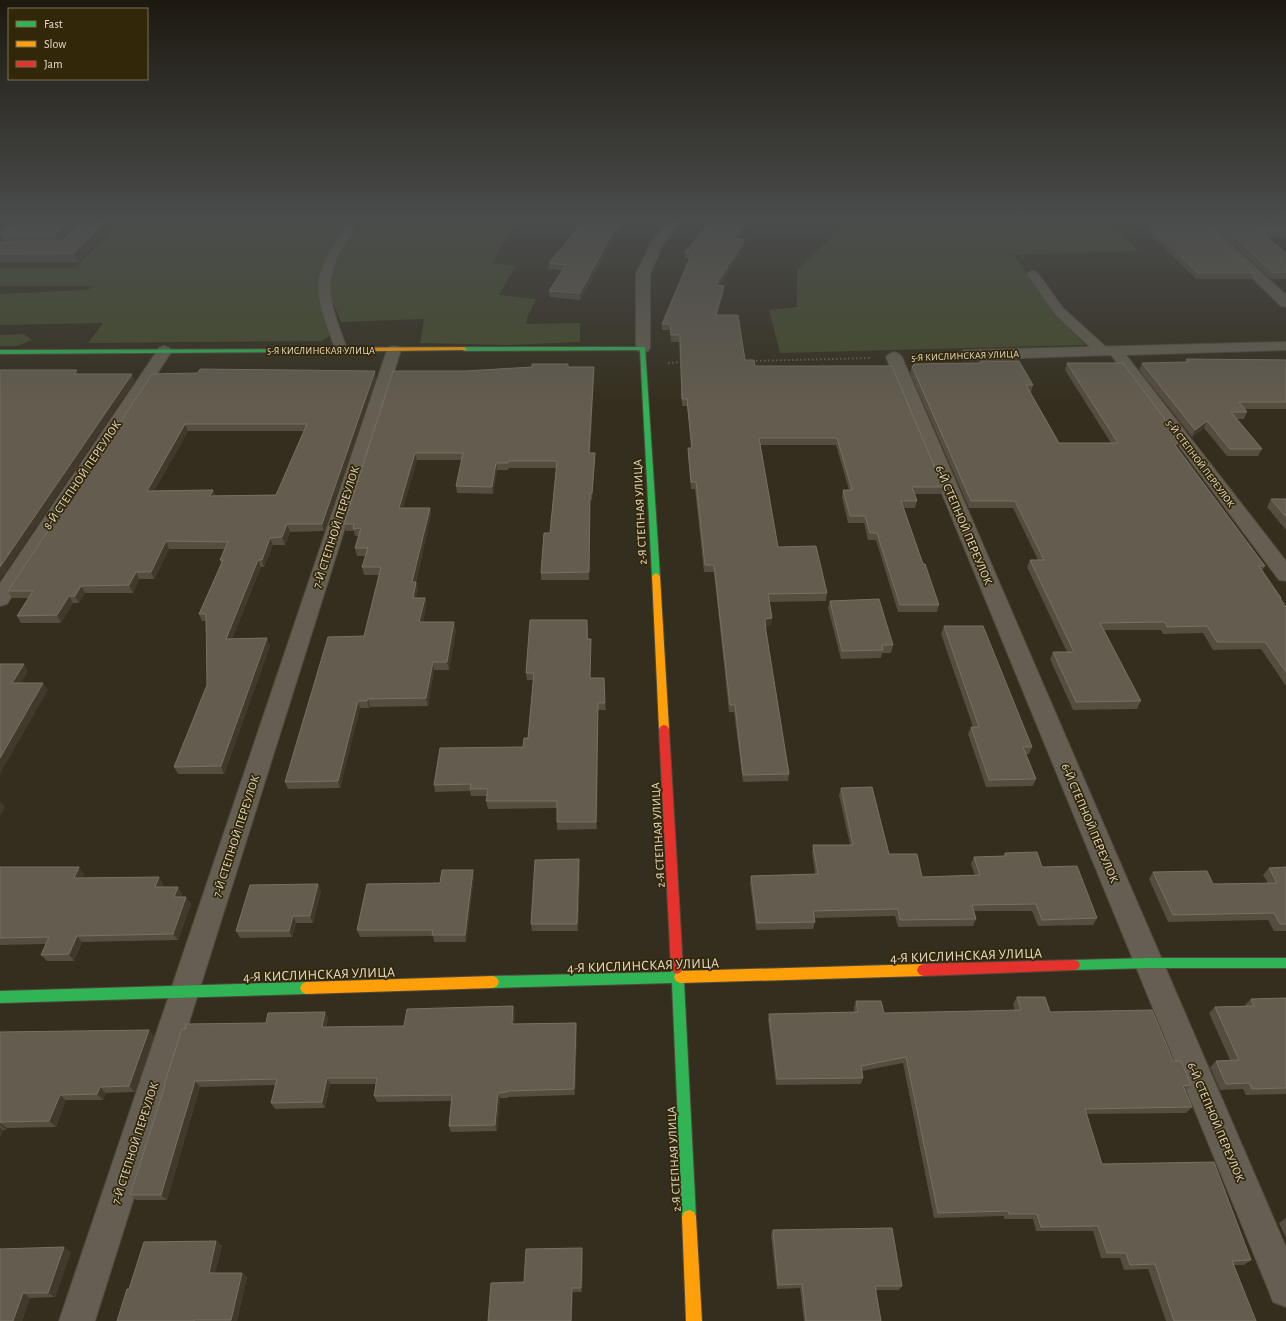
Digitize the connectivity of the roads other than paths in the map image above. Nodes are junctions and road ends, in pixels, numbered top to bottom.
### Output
1 (324, 283) edge
2 (643, 283) edge
3 (1039, 283) edge
4 (1264, 283) edge
5 (1286, 303) edge
6 (1286, 346) edge
7 (643, 348) junction
8 (341, 349) junction
9 (394, 350) junction
10 (164, 351) junction
11 (1108, 351) junction
12 (0, 352) edge
13 (965, 355) road end
14 (894, 357) road end
15 (1286, 576) edge
16 (0, 598) edge
17 (1149, 963) junction
18 (1286, 963) edge
19 (678, 978) junction
20 (185, 992) junction
21 (0, 997) edge
22 (1286, 1289) edge
23 (77, 1321) edge
24 (694, 1321) edge

1 - 8 lane
2 - 7 street
3 - 11 lane
4 - 5 street
6 - 11 street, 5-Я КИСЛИНСКАЯ УЛИЦА
7 - 9 street, 5-Я КИСЛИНСКАЯ УЛИЦА
7 - 19 street, 2-Я СТЕПНАЯ УЛИЦА
8 - 9 street, 5-Я КИСЛИНСКАЯ УЛИЦА
8 - 10 street, 5-Я КИСЛИНСКАЯ УЛИЦА
9 - 20 street, 7-Й СТЕПНОЙ ПЕРЕУЛОК
10 - 12 street, 5-Я КИСЛИНСКАЯ УЛИЦА
10 - 16 street, 8-Й СТЕПНОЙ ПЕРЕУЛОК
11 - 13 street, 5-Я КИСЛИНСКАЯ УЛИЦА
11 - 15 street, 5-Й СТЕПНОЙ ПЕРЕУЛОК
14 - 17 street, 6-Й СТЕПНОЙ ПЕРЕУЛОК
17 - 18 street, 4-Я КИСЛИНСКАЯ УЛИЦА
17 - 19 street, 4-Я КИСЛИНСКАЯ УЛИЦА
17 - 22 street, 6-Й СТЕПНОЙ ПЕРЕУЛОК
19 - 20 street, 4-Я КИСЛИНСКАЯ УЛИЦА
19 - 24 street, 2-Я СТЕПНАЯ УЛИЦА
20 - 21 street, 4-Я КИСЛИНСКАЯ УЛИЦА
20 - 23 street, 7-Й СТЕПНОЙ ПЕРЕУЛОК

